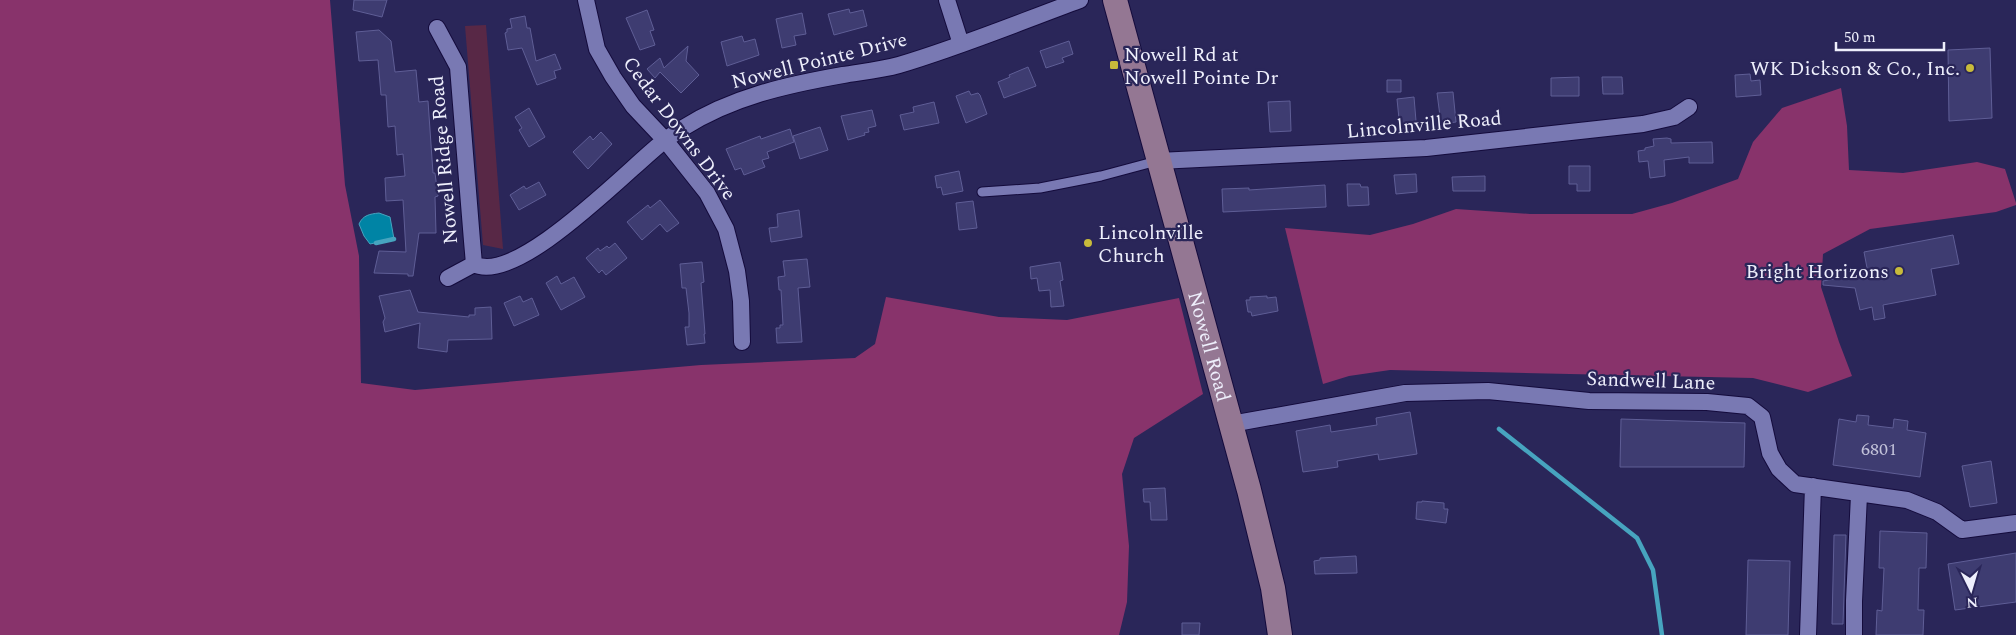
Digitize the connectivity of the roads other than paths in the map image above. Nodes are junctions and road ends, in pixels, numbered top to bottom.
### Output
1 (586, 0) edge
2 (947, 0) edge
3 (1080, 0) edge
4 (1115, 0) edge
5 (437, 28) dead end
6 (961, 44) junction
7 (1689, 107) dead end
8 (665, 140) junction
9 (1158, 161) junction
10 (982, 192) dead end
11 (474, 264) junction
12 (492, 267) joint
13 (448, 278) dead end
14 (742, 342) dead end
15 (1231, 424) junction
16 (1813, 486) junction
17 (1859, 495) junction
18 (2016, 523) edge
19 (1280, 635) edge
20 (1808, 635) edge
21 (1854, 635) edge

1 - 8 street, Cedar Downs Drive
2 - 6 street
3 - 6 street, Nowell Pointe Drive
4 - 9 street, Nowell Road
5 - 11 street, Nowell Ridge Road
6 - 8 street, Nowell Pointe Drive
7 - 9 street, Lincolnville Road
8 - 12 street, Nowell Pointe Drive
8 - 14 street, Cedar Downs Drive
9 - 10 lane
9 - 15 street, Nowell Road
11 - 12 street, Nowell Ridge Road
11 - 13 street, Nowell Ridge Road
15 - 16 street, Sandwell Lane
15 - 19 street, Nowell Road
16 - 17 street, Sandwell Lane
16 - 20 street
17 - 18 street, Sandwell Lane
17 - 21 street

